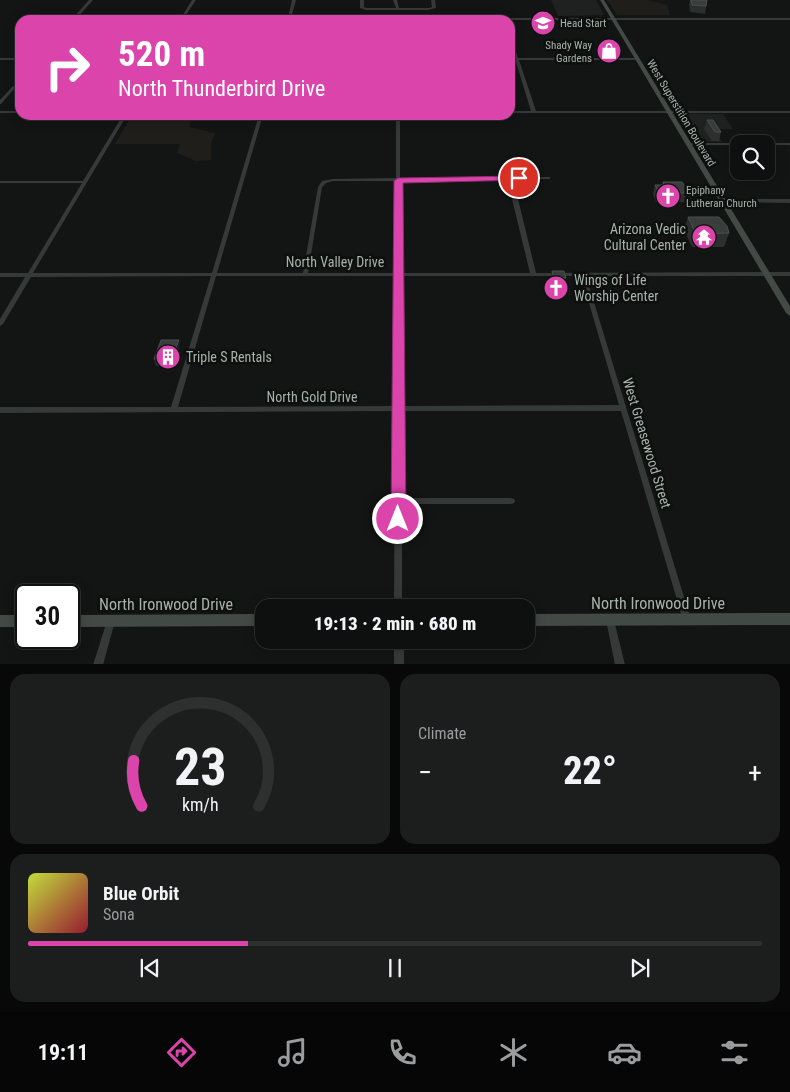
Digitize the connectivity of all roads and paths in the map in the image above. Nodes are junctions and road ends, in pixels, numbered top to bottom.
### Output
1 (91, 0) edge
2 (194, 0) edge
3 (294, 0) edge
4 (362, 0) edge
5 (395, 0) edge
6 (433, 0) edge
7 (602, 0) edge
8 (398, 9) junction
9 (78, 15) edge
10 (185, 15) edge
11 (291, 15) edge
12 (612, 17) junction
13 (515, 18) edge
14 (790, 18) edge
15 (515, 51) edge
16 (0, 59) edge
17 (15, 59) edge
18 (518, 59) junction
19 (637, 59) junction
20 (14, 87) dead end
21 (0, 103) edge
22 (0, 112) edge
23 (15, 112) edge
24 (515, 112) edge
25 (534, 112) junction
26 (669, 112) junction
27 (790, 112) edge
28 (122, 120) edge
29 (260, 120) edge
30 (398, 120) edge
31 (688, 144) junction
32 (730, 144) edge
33 (775, 144) edge
34 (790, 144) edge
35 (549, 178) dead end
36 (398, 181) junction
37 (0, 182) edge
38 (85, 182) junction
39 (515, 199) dead end
40 (723, 201) junction
41 (790, 201) edge
42 (305, 274) junction
43 (398, 274) junction
44 (533, 274) junction
45 (583, 274) junction
46 (766, 274) junction
47 (790, 274) edge
48 (0, 275) edge
49 (30, 275) junction
50 (214, 275) junction
51 (790, 313) edge
52 (0, 324) edge
53 (624, 408) junction
54 (399, 409) junction
55 (0, 410) edge
56 (174, 410) junction
57 (398, 501) junction
58 (510, 501) dead end
59 (398, 599) edge
60 (790, 619) edge
61 (255, 620) edge
62 (535, 620) edge
63 (610, 620) junction
64 (687, 620) junction
65 (15, 621) edge
66 (80, 621) edge
67 (111, 621) junction
68 (0, 622) edge
69 (399, 649) edge
70 (98, 664) edge
71 (399, 664) edge
72 (620, 664) edge

1 - 9 street
2 - 10 street
3 - 11 street
4 - 8 street
5 - 8 street
6 - 8 street
7 - 12 main road, West Superstition Boulevard
12 - 13 street
12 - 14 street
12 - 19 main road, West Superstition Boulevard
15 - 18 street
16 - 17 street
18 - 19 street
18 - 25 street
19 - 26 main road, West Superstition Boulevard
20 - 21 street
22 - 23 street
24 - 25 street
25 - 26 street
26 - 27 street
26 - 31 main road, West Superstition Boulevard
28 - 38 street
29 - 50 street
30 - 36 street
31 - 32 street
31 - 40 main road, West Superstition Boulevard
33 - 34 street
35 - 36 street
36 - 42 street
36 - 43 street
37 - 38 street
38 - 49 street
39 - 44 street
40 - 41 street
40 - 46 main road, West Superstition Boulevard
42 - 43 street, North Valley Drive
42 - 50 street, North Valley Drive
43 - 44 street, North Valley Drive
43 - 54 street
44 - 45 street, North Valley Drive
45 - 46 street, North Valley Drive
45 - 53 street, West Greasewood Street
46 - 47 street, North Valley Drive
46 - 51 main road, West Superstition Boulevard
48 - 49 street, North Valley Drive
49 - 50 street, North Valley Drive
49 - 52 street
50 - 56 street
53 - 54 street, North Gold Drive
53 - 64 street, West Greasewood Street
54 - 56 street, North Gold Drive
54 - 57 street
55 - 56 street, North Gold Drive
57 - 58 street
57 - 59 street
60 - 64 main road, North Ironwood Drive
61 - 67 main road, North Ironwood Drive
62 - 63 main road, North Ironwood Drive
63 - 64 main road, North Ironwood Drive
63 - 72 street
65 - 68 main road
66 - 67 main road, North Ironwood Drive
67 - 70 street
69 - 71 street

